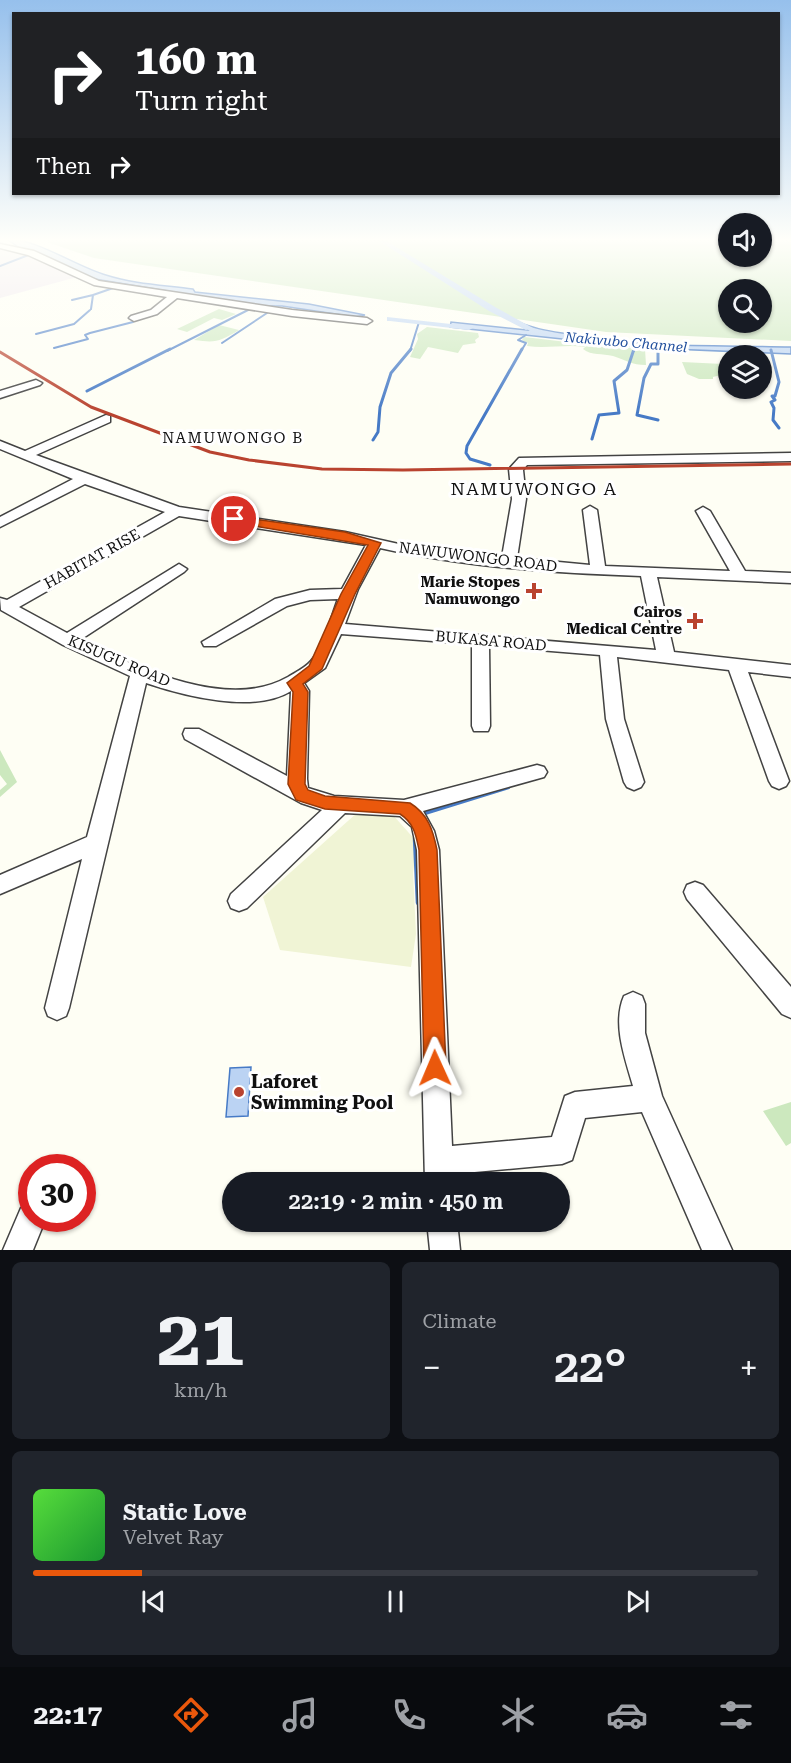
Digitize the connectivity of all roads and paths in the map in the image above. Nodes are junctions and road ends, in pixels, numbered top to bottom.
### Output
1 (172, 297) edge
2 (190, 297) edge
3 (134, 318) dead end
4 (367, 321) dead end
5 (36, 383) dead end
6 (0, 395) edge
7 (106, 419) dead end
8 (0, 446) edge
9 (21, 455) junction
10 (791, 457) edge
11 (0, 461) edge
12 (84, 479) junction
13 (590, 510) dead end
14 (177, 511) junction
15 (703, 511) dead end
16 (0, 523) edge
17 (375, 543) junction
18 (509, 563) junction
19 (179, 569) dead end
20 (598, 570) junction
21 (648, 573) junction
22 (741, 577) junction
23 (791, 578) edge
24 (348, 594) junction
25 (4, 605) edge
26 (334, 628) junction
27 (68, 640) junction
28 (480, 640) junction
29 (210, 642) dead end
30 (608, 650) junction
31 (666, 656) junction
32 (736, 664) junction
33 (791, 671) edge
34 (140, 674) junction
35 (294, 683) junction
36 (481, 726) dead end
37 (192, 734) dead end
38 (537, 772) dead end
39 (779, 781) dead end
40 (634, 782) dead end
41 (299, 792) junction
42 (341, 804) junction
43 (404, 808) junction
44 (98, 842) junction
45 (0, 885) edge
46 (695, 892) dead end
47 (239, 901) dead end
48 (633, 1004) dead end
49 (791, 1006) edge
50 (57, 1008) dead end
51 (649, 1098) junction
52 (438, 1172) edge
53 (25, 1232) edge
54 (443, 1232) edge
55 (18, 1250) edge
56 (445, 1250) edge
57 (717, 1250) edge

1 - 3 street
2 - 4 street
5 - 6 street
7 - 9 street
8 - 9 street, NAWUWONGO ROAD
9 - 11 street
9 - 12 street, NAWUWONGO ROAD
10 - 18 street
12 - 14 street, NAWUWONGO ROAD
12 - 16 street
13 - 20 street
14 - 17 street, NAWUWONGO ROAD
14 - 25 street, HABITAT RISE
15 - 22 street
17 - 18 street, NAWUWONGO ROAD
17 - 24 street, KISUGU ROAD
18 - 20 street, NAWUWONGO ROAD
19 - 27 street
20 - 21 street, NAWUWONGO ROAD
21 - 22 street, NAWUWONGO ROAD
21 - 31 street
22 - 23 street, NAWUWONGO ROAD
24 - 26 street, KISUGU ROAD
24 - 29 street
25 - 27 street, KISUGU ROAD
26 - 28 street, BUKASA ROAD
26 - 35 street, KISUGU ROAD
27 - 34 street, KISUGU ROAD
28 - 30 street, BUKASA ROAD
28 - 36 street
30 - 31 street, BUKASA ROAD
30 - 40 street
31 - 32 street, BUKASA ROAD
32 - 33 street, BUKASA ROAD
32 - 39 street
34 - 35 street, KISUGU ROAD
34 - 44 street
35 - 41 street
37 - 41 street
38 - 43 street
41 - 42 street
42 - 43 street
42 - 47 street
43 - 52 street
44 - 45 street
44 - 50 street
46 - 49 street
48 - 51 street
51 - 52 street
51 - 57 street
53 - 55 street
54 - 56 street

